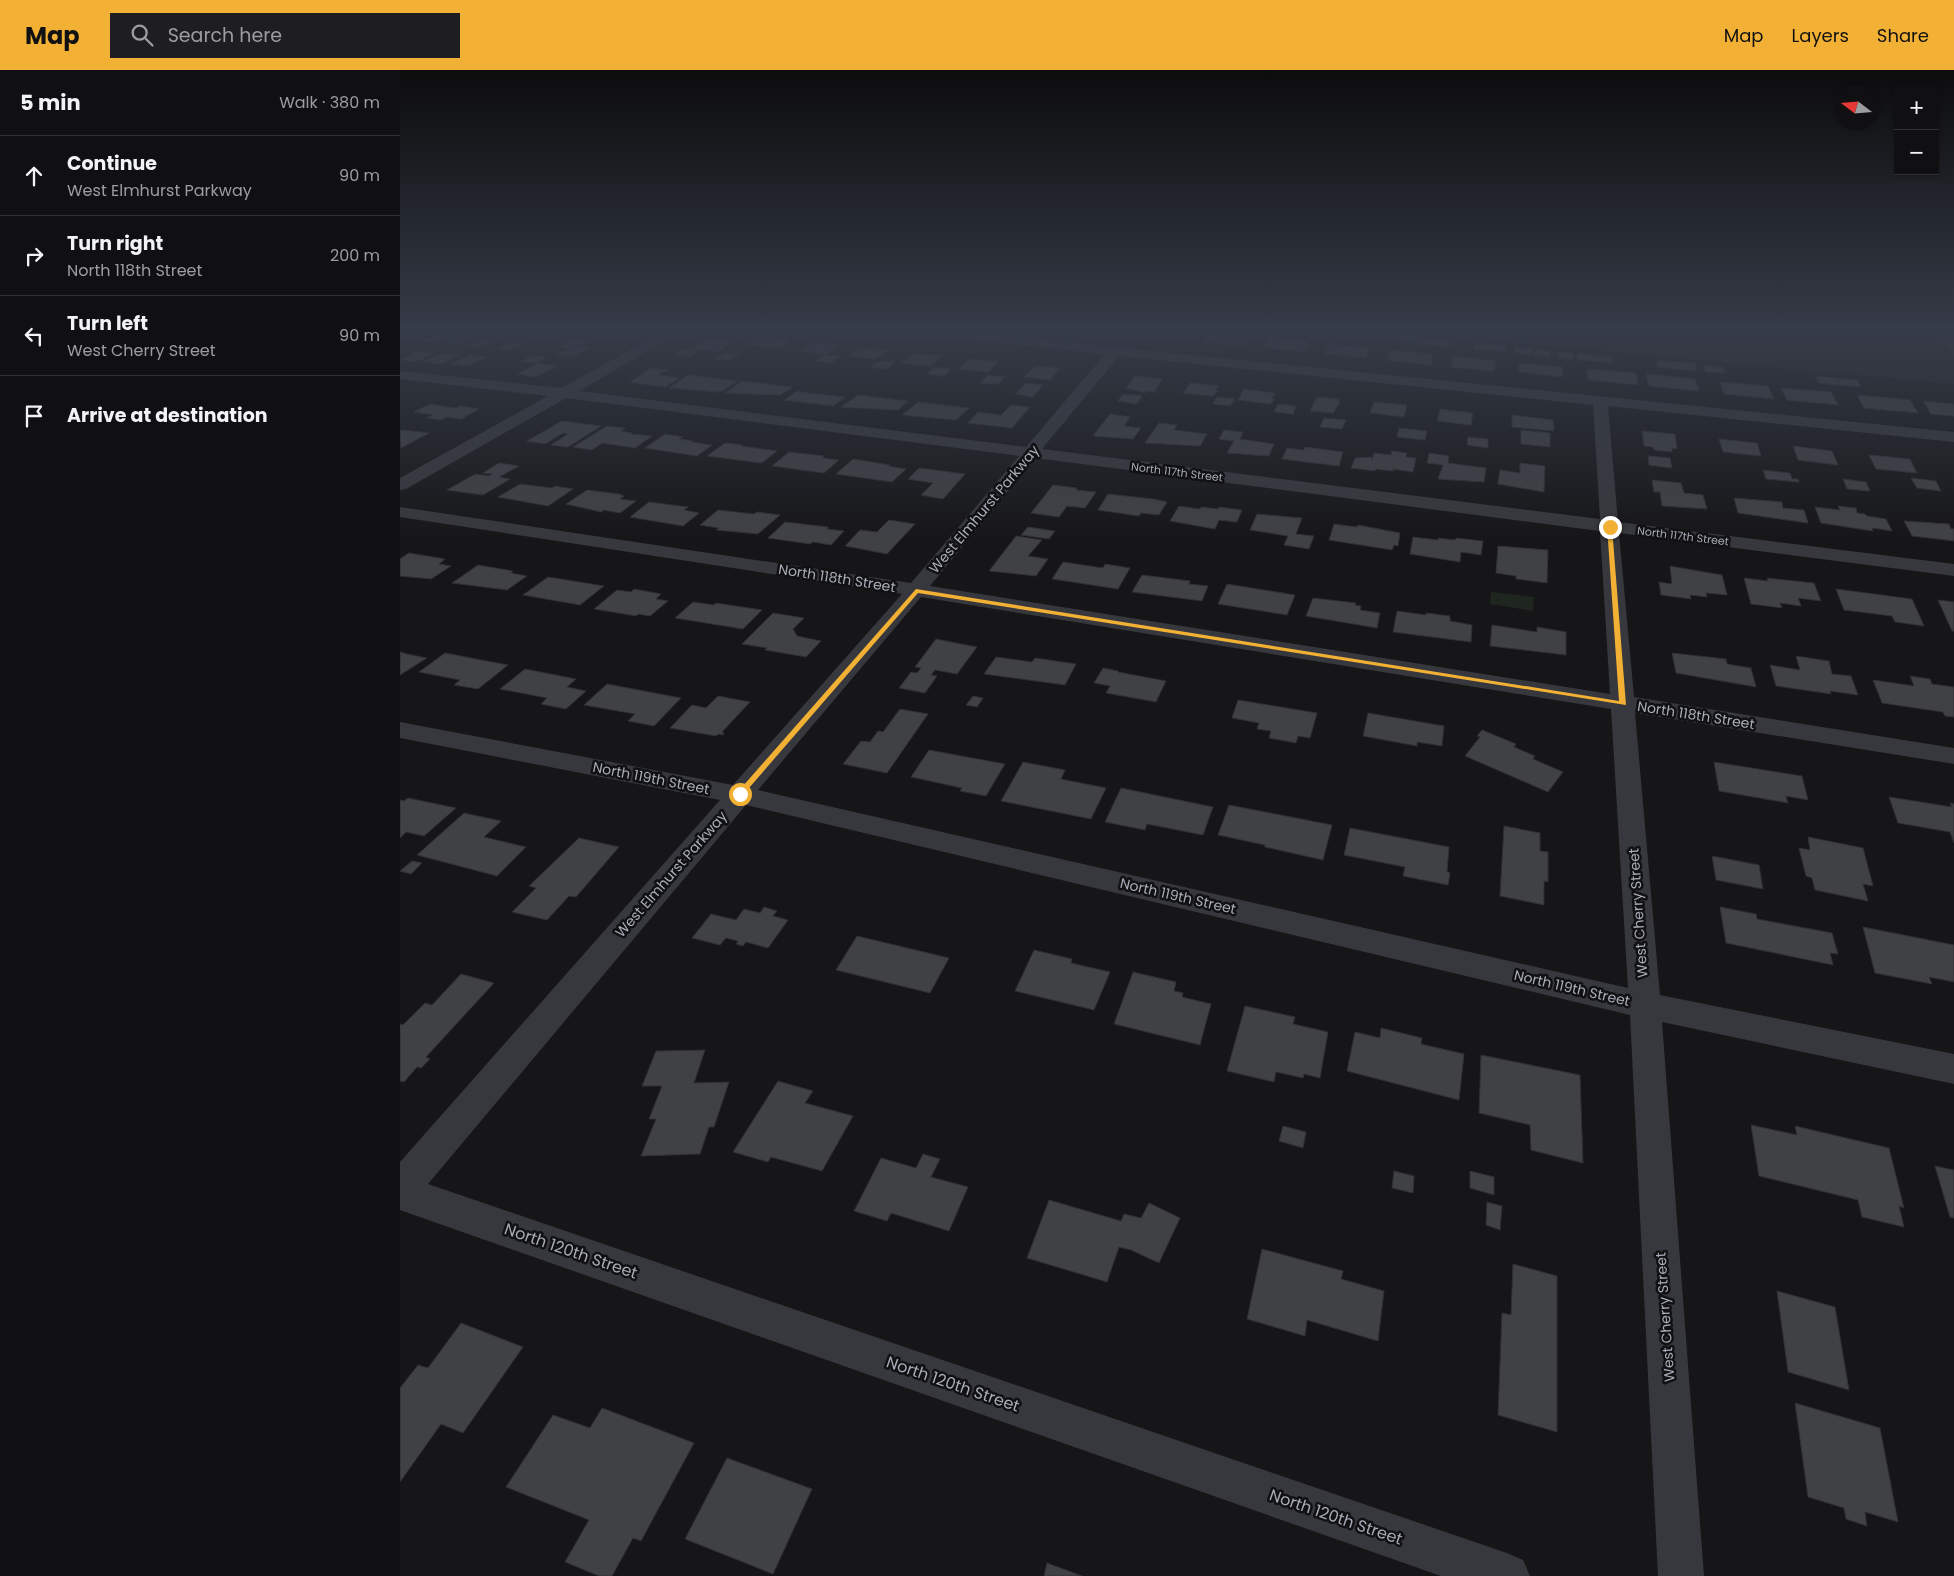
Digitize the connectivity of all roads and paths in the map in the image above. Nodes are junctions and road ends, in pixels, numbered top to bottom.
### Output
1 (550, 401) edge
2 (621, 401) edge
3 (1073, 401) edge
4 (1600, 401) edge
5 (1612, 401) edge
6 (1954, 437) edge
7 (1030, 453) junction
8 (400, 485) edge
9 (400, 512) edge
10 (1610, 527) junction
11 (1954, 570) edge
12 (916, 590) junction
13 (1623, 704) junction
14 (400, 730) edge
15 (1954, 756) edge
16 (740, 794) junction
17 (1645, 1005) junction
18 (1954, 1069) edge
19 (400, 1190) edge
20 (1507, 1576) edge
21 (1681, 1576) edge

1 - 8 street
2 - 7 street, North 117th Street
3 - 7 street, West Elmhurst Parkway
4 - 10 street, West Cherry Street
5 - 6 street
7 - 10 street, North 117th Street
7 - 12 street, West Elmhurst Parkway
9 - 12 street, North 118th Street
10 - 11 street, North 117th Street
10 - 13 street, West Cherry Street
12 - 13 street, North 118th Street
12 - 16 street, West Elmhurst Parkway
13 - 15 street, North 118th Street
13 - 17 street, West Cherry Street
14 - 16 street, North 119th Street
16 - 17 street, North 119th Street
16 - 19 street, West Elmhurst Parkway
17 - 18 street, North 119th Street
17 - 21 street, West Cherry Street
19 - 20 street, North 120th Street

